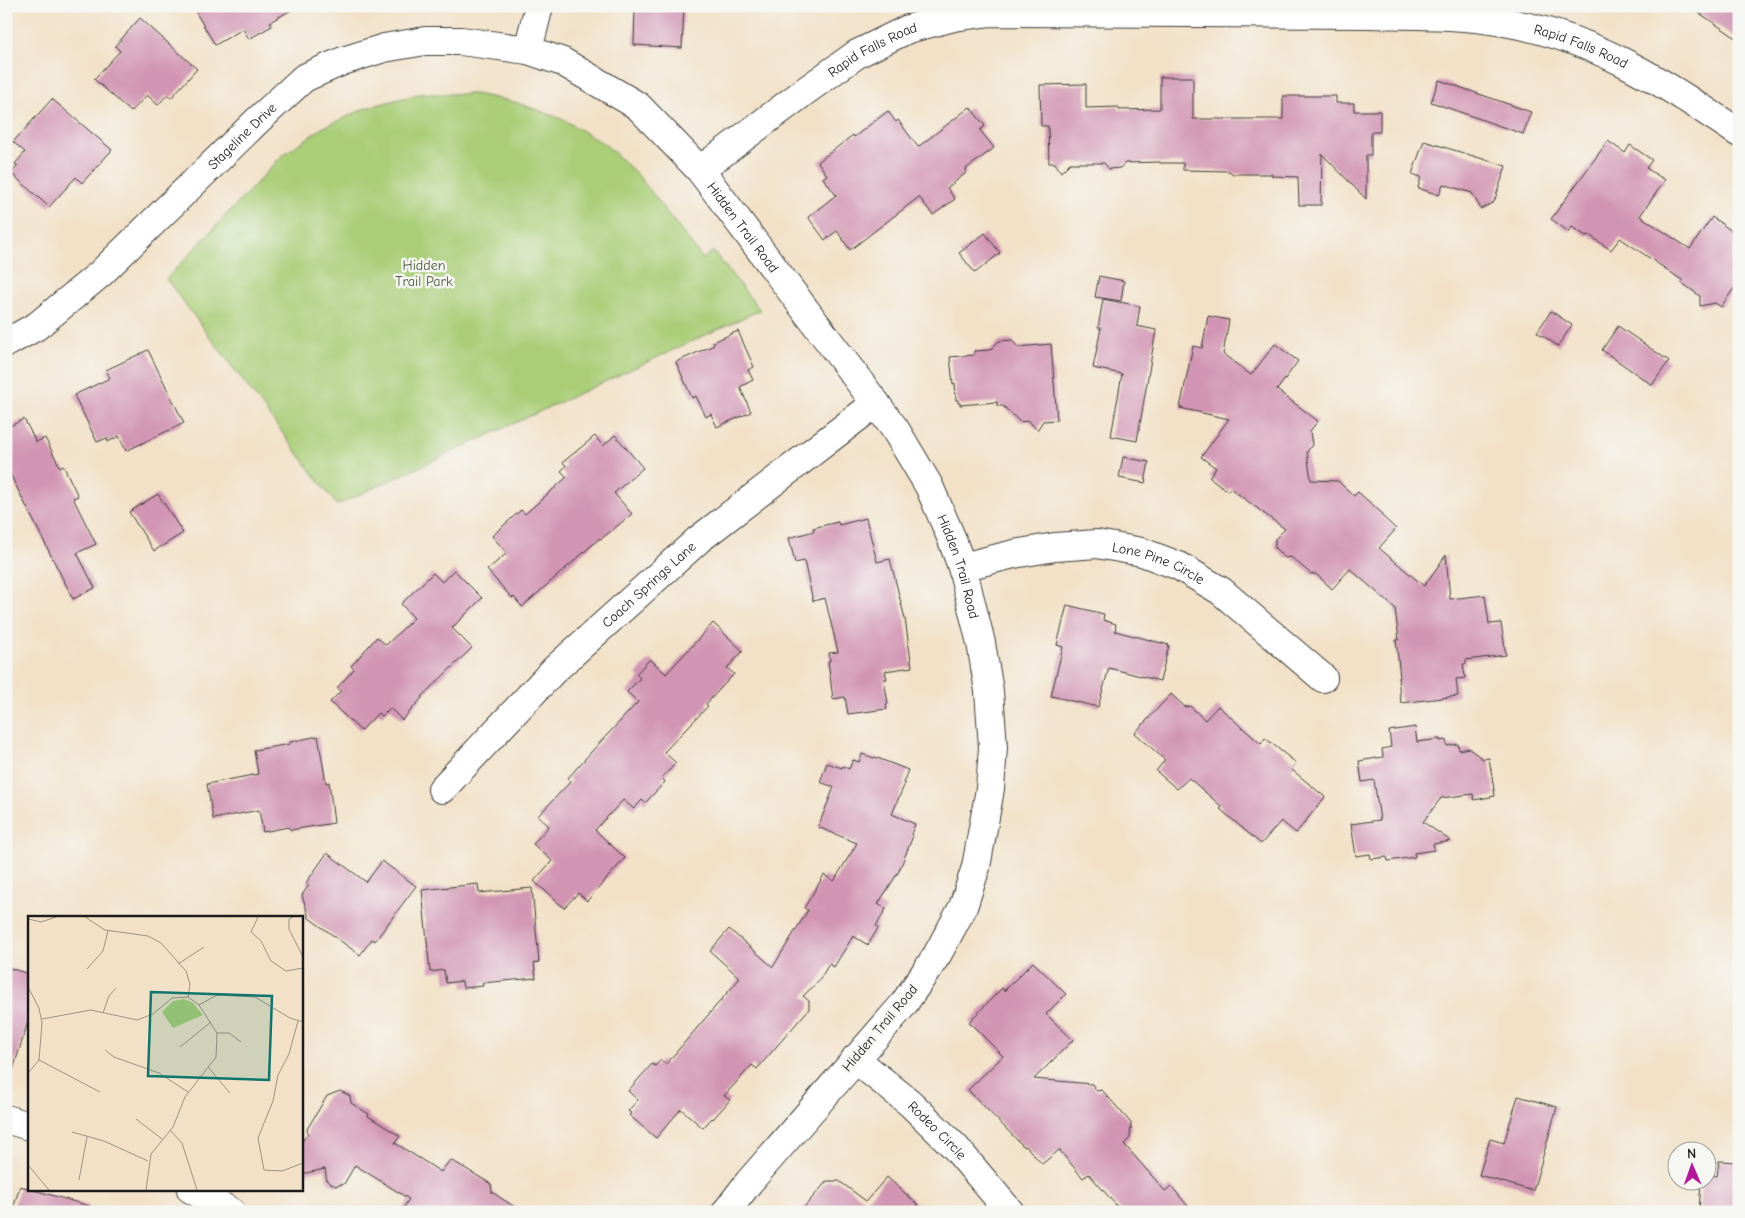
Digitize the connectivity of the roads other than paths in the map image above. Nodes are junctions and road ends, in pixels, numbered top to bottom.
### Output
1 (538, 6) edge
2 (528, 50) junction
3 (1739, 133) edge
4 (700, 170) junction
5 (6, 343) edge
6 (876, 403) junction
7 (962, 567) junction
8 (1323, 678) dead end
9 (442, 789) dead end
10 (856, 1058) junction
11 (6, 1119) edge
12 (28, 1126) edge
13 (193, 1190) edge
14 (231, 1212) edge
15 (726, 1212) edge
16 (1010, 1212) edge

1 - 2 street
2 - 4 street, Hidden Trail Road
2 - 5 street, Stageline Drive
3 - 4 street, Rapid Falls Road
4 - 6 street, Hidden Trail Road
6 - 7 street, Hidden Trail Road
6 - 9 street, Coach Springs Lane
7 - 8 street, Lone Pine Circle
7 - 10 street, Hidden Trail Road
10 - 15 street, Hidden Trail Road
10 - 16 street, Rodeo Circle
11 - 12 street
13 - 14 street

